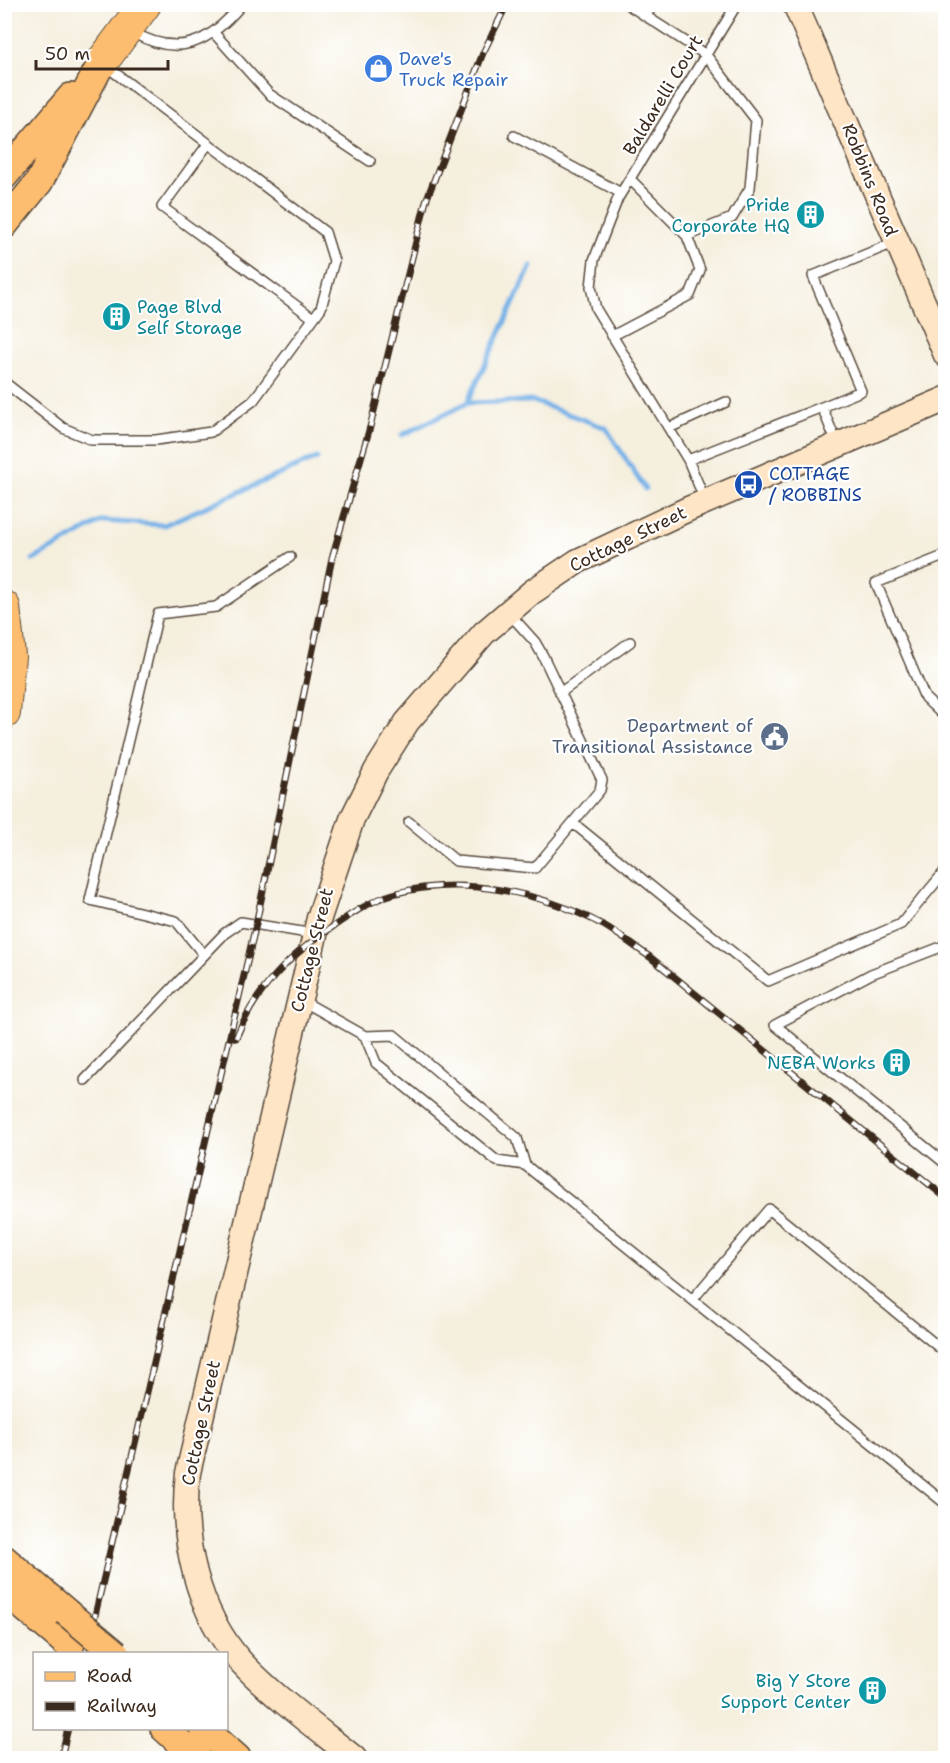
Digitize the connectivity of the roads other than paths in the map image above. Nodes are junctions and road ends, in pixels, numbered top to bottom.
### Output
1 (242, 4) edge
2 (627, 4) edge
3 (654, 4) edge
4 (737, 4) edge
5 (795, 4) edge
6 (645, 16) junction
7 (136, 17) edge
8 (213, 32) junction
9 (706, 55) junction
10 (102, 62) junction
11 (514, 136) dead end
12 (208, 144) junction
13 (370, 161) dead end
14 (4, 176) edge
15 (631, 180) junction
16 (621, 193) junction
17 (4, 225) edge
18 (687, 236) junction
19 (896, 242) junction
20 (313, 318) junction
21 (612, 336) junction
22 (945, 355) edge
23 (4, 382) edge
24 (945, 399) edge
25 (726, 402) dead end
26 (822, 407) junction
27 (669, 429) junction
28 (838, 446) junction
29 (688, 460) junction
30 (706, 502) junction
31 (945, 555) edge
32 (290, 557) dead end
33 (4, 607) edge
34 (508, 612) junction
35 (630, 642) dead end
36 (560, 693) junction
37 (4, 713) edge
38 (945, 718) edge
39 (409, 822) dead end
40 (573, 823) junction
41 (945, 870) edge
42 (314, 934) junction
43 (945, 945) edge
44 (204, 956) junction
45 (299, 999) junction
46 (365, 1036) junction
47 (85, 1080) dead end
48 (945, 1164) edge
49 (525, 1165) junction
50 (693, 1299) junction
51 (945, 1353) edge
52 (945, 1504) edge
53 (4, 1559) edge
54 (4, 1590) edge
55 (73, 1649) edge
56 (115, 1652) edge
57 (166, 1730) edge
58 (205, 1730) edge
59 (197, 1758) edge
60 (237, 1758) edge
61 (354, 1758) edge

1 - 8 lane
2 - 6 lane
3 - 6 lane
4 - 9 lane, Baldarelli Court
5 - 19 main road, Robbins Road
6 - 9 lane
7 - 8 lane
7 - 10 highway
8 - 13 lane
9 - 15 lane, Baldarelli Court
9 - 18 lane
10 - 12 lane
10 - 14 main road
10 - 17 main road
11 - 16 lane
12 - 20 lane
12 - 20 lane
15 - 16 lane, Baldarelli Court
15 - 18 lane
16 - 21 lane, Baldarelli Court
18 - 21 lane
19 - 22 main road, Robbins Road
19 - 26 lane
20 - 23 lane
21 - 27 lane, Baldarelli Court
24 - 28 main road, Cottage Street
25 - 27 lane
26 - 28 lane
26 - 29 lane
27 - 29 lane, Baldarelli Court
28 - 30 main road, Cottage Street
29 - 30 lane, Baldarelli Court
30 - 34 main road, Cottage Street
31 - 38 lane
32 - 44 lane
33 - 37 highway
34 - 36 lane
34 - 42 main road, Cottage Street
35 - 36 lane
36 - 40 lane
39 - 40 lane
40 - 41 lane
42 - 44 lane
42 - 45 main road, Cottage Street
43 - 48 lane
44 - 47 lane
45 - 46 lane
45 - 61 main road, Cottage Street
46 - 49 lane
46 - 49 lane
49 - 50 lane
50 - 51 lane
50 - 52 lane
53 - 56 main road, bridge
54 - 55 main road
57 - 59 main road
58 - 60 main road

